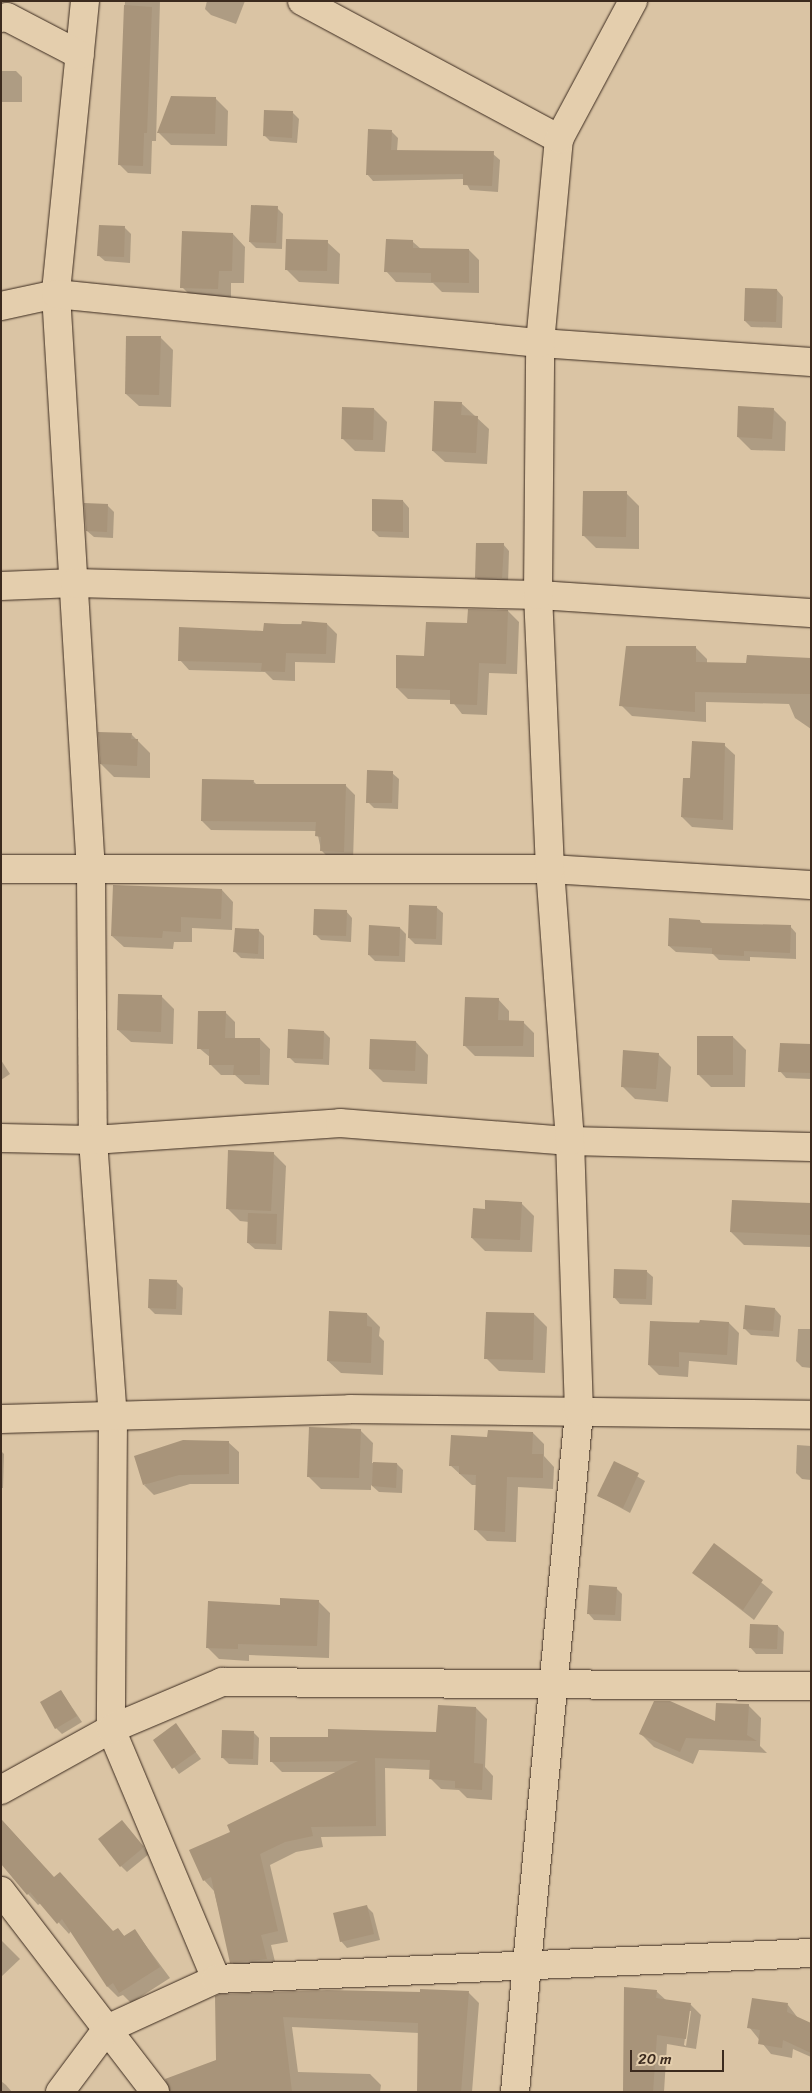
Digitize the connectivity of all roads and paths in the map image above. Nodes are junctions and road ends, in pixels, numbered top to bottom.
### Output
1 (85, 1) edge
2 (302, 1) edge
3 (633, 1) edge
4 (1, 18) edge
5 (80, 55) junction
6 (559, 139) junction
7 (56, 294) junction
8 (1, 306) edge
9 (540, 343) junction
10 (811, 362) edge
11 (75, 583) junction
12 (1, 586) edge
13 (538, 595) junction
14 (811, 614) edge
15 (1, 869) edge
16 (550, 869) junction
17 (90, 871) junction
18 (811, 884) edge
19 (1, 1138) edge
20 (92, 1140) junction
21 (570, 1141) junction
22 (811, 1146) edge
23 (579, 1412) junction
24 (811, 1415) edge
25 (114, 1417) junction
26 (1, 1419) edge
27 (554, 1686) junction
28 (811, 1686) edge
29 (111, 1729) junction
30 (1, 1790) edge
31 (1, 1891) edge
32 (811, 1953) edge
33 (526, 1966) junction
34 (216, 1978) junction
35 (107, 2029) junction
36 (60, 2092) edge
37 (155, 2092) edge
38 (515, 2092) edge

1 - 5 street
2 - 6 street
3 - 6 street
4 - 5 street
5 - 7 street
6 - 9 street
7 - 8 street
7 - 9 street
7 - 11 street
9 - 10 street
9 - 13 street
11 - 12 street
11 - 13 street
11 - 17 street
13 - 14 street
13 - 16 street
15 - 17 street
16 - 17 street
16 - 18 street
16 - 21 street
17 - 20 street
19 - 20 street
20 - 21 street
20 - 25 street
21 - 22 street
21 - 23 street
23 - 24 street
23 - 25 street
23 - 27 street
25 - 26 street
25 - 29 street
27 - 28 street
27 - 29 street
27 - 33 street
29 - 30 street
29 - 34 street
31 - 35 street
32 - 33 street
33 - 34 street
33 - 38 street
34 - 35 street
35 - 36 street
35 - 37 street

